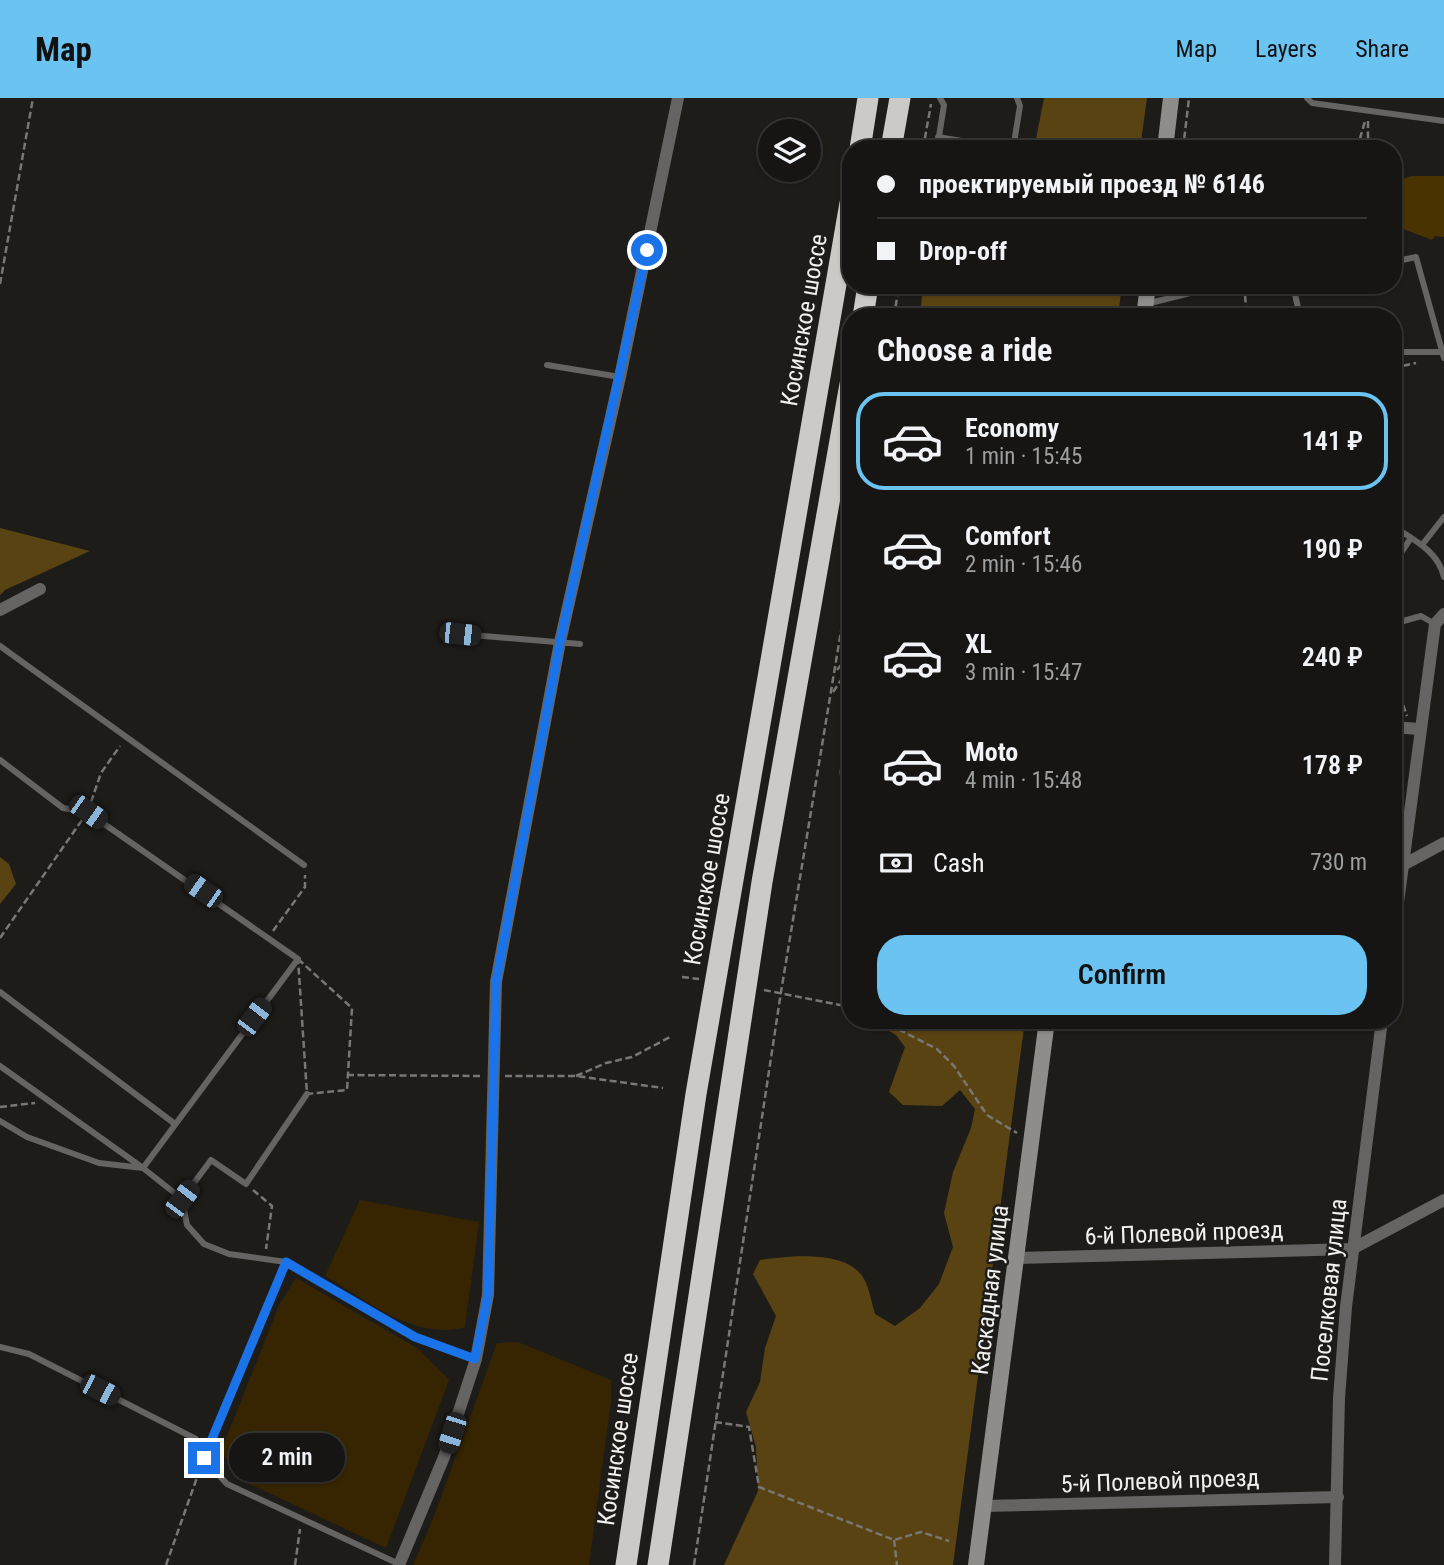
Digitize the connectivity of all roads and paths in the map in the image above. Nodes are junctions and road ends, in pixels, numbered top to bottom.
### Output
1 (33, 98) edge
2 (678, 98) edge
3 (868, 98) edge
4 (900, 98) edge
5 (933, 98) edge
6 (1017, 98) edge
7 (1171, 98) edge
8 (1189, 98) edge
9 (1307, 98) edge
10 (943, 100) edge
11 (1368, 111) junction
12 (1444, 121) edge
13 (938, 138) joint
14 (861, 140) edge
15 (893, 140) edge
16 (925, 140) edge
17 (948, 140) edge
18 (1013, 140) edge
19 (1166, 140) edge
20 (1184, 140) edge
21 (1360, 140) edge
22 (1368, 140) edge
23 (842, 249) edge
24 (1402, 260) edge
25 (0, 284) edge
26 (1194, 294) edge
27 (1151, 308) edge
28 (1402, 353) edge
29 (1443, 355) edge
30 (547, 365) dead end
31 (620, 377) junction
32 (842, 429) edge
33 (1444, 517) edge
34 (1402, 532) edge
35 (1411, 538) junction
36 (1422, 545) junction
37 (1402, 551) edge
38 (1444, 577) edge
39 (40, 589) dead end
40 (0, 610) edge
41 (1440, 619) edge
42 (1402, 621) edge
43 (842, 628) edge
44 (460, 634) dead end
45 (560, 642) junction
46 (580, 644) dead end
47 (0, 646) edge
48 (842, 664) edge
49 (835, 672) junction
50 (842, 678) edge
51 (831, 694) junction
52 (1402, 697) edge
53 (1402, 728) edge
54 (1415, 729) junction
55 (128, 736) junction
56 (0, 760) edge
57 (88, 812) junction
58 (1444, 843) edge
59 (304, 865) joint
60 (1403, 865) junction
61 (1402, 872) edge
62 (269, 937) junction
63 (0, 938) edge
64 (298, 959) junction
65 (0, 992) edge
66 (780, 992) junction
67 (842, 1005) edge
68 (898, 1029) edge
69 (1046, 1029) edge
70 (1381, 1029) edge
71 (672, 1037) dead end
72 (0, 1066) edge
73 (347, 1075) junction
74 (484, 1076) dead end
75 (502, 1076) dead end
76 (576, 1076) junction
77 (663, 1088) dead end
78 (307, 1094) junction
79 (50, 1102) junction
80 (0, 1107) edge
81 (0, 1121) edge
82 (175, 1124) junction
83 (1032, 1142) junction
84 (143, 1168) junction
85 (246, 1184) junction
86 (182, 1199) junction
87 (1444, 1200) edge
88 (1352, 1249) junction
89 (1017, 1258) junction
90 (265, 1259) junction
91 (286, 1262) junction
92 (0, 1347) edge
93 (475, 1359) junction
94 (715, 1422) junction
95 (204, 1458) junction
96 (1338, 1497) junction
97 (984, 1506) junction
98 (302, 1519) junction
99 (894, 1540) junction
100 (949, 1541) dead end
101 (166, 1565) edge
102 (295, 1565) edge
103 (399, 1565) edge
104 (626, 1565) edge
105 (657, 1565) edge
106 (694, 1565) edge
107 (897, 1565) edge
108 (976, 1565) edge
109 (1335, 1565) edge

1 - 25 path
2 - 31 street
3 - 14 highway
4 - 15 highway
5 - 16 path
6 - 18 lane
7 - 19 street
8 - 20 path
9 - 11 lane
10 - 13 lane
11 - 12 lane
11 - 21 path
11 - 22 path
13 - 17 lane
23 - 104 highway, Косинское шоссе
24 - 29 lane
26 - 27 lane
28 - 29 lane
30 - 31 lane
31 - 45 street
32 - 105 highway
33 - 36 lane
34 - 35 lane
35 - 36 lane
35 - 37 lane
36 - 38 lane
39 - 40 street
41 - 42 lane
41 - 54 street
43 - 49 path
44 - 45 lane
45 - 46 lane
45 - 93 street
47 - 55 lane
48 - 49 path
49 - 51 path
50 - 51 path
51 - 66 path
52 - 54 path
53 - 54 street
54 - 60 street
55 - 57 path
55 - 59 lane
56 - 57 lane
57 - 62 lane
57 - 63 path
58 - 60 street
59 - 62 path
60 - 61 street
62 - 64 lane
64 - 73 path
64 - 78 path
64 - 82 lane
65 - 82 lane
66 - 67 path
66 - 94 path
68 - 83 path
69 - 83 street, Каскадная улица
70 - 88 street, Поселковая улица
71 - 76 path
72 - 79 lane
73 - 74 path
73 - 78 path
75 - 76 path
76 - 77 path
78 - 85 lane
79 - 80 path
79 - 84 lane
81 - 84 lane
82 - 84 lane
83 - 89 street, Каскадная улица
84 - 86 lane
85 - 86 lane
85 - 90 path
86 - 90 lane
87 - 88 street
88 - 89 street, 6-й Полевой проезд
88 - 96 street, Поселковая улица
89 - 97 street, Каскадная улица
90 - 91 lane
91 - 93 lane
91 - 95 lane
92 - 95 lane
93 - 103 street
94 - 99 path
94 - 106 path
95 - 98 lane
95 - 101 path
96 - 97 street, 5-й Полевой проезд
96 - 109 street, Поселковая улица
97 - 108 street, Каскадная улица
98 - 102 path
98 - 103 lane
99 - 100 path
99 - 107 path

